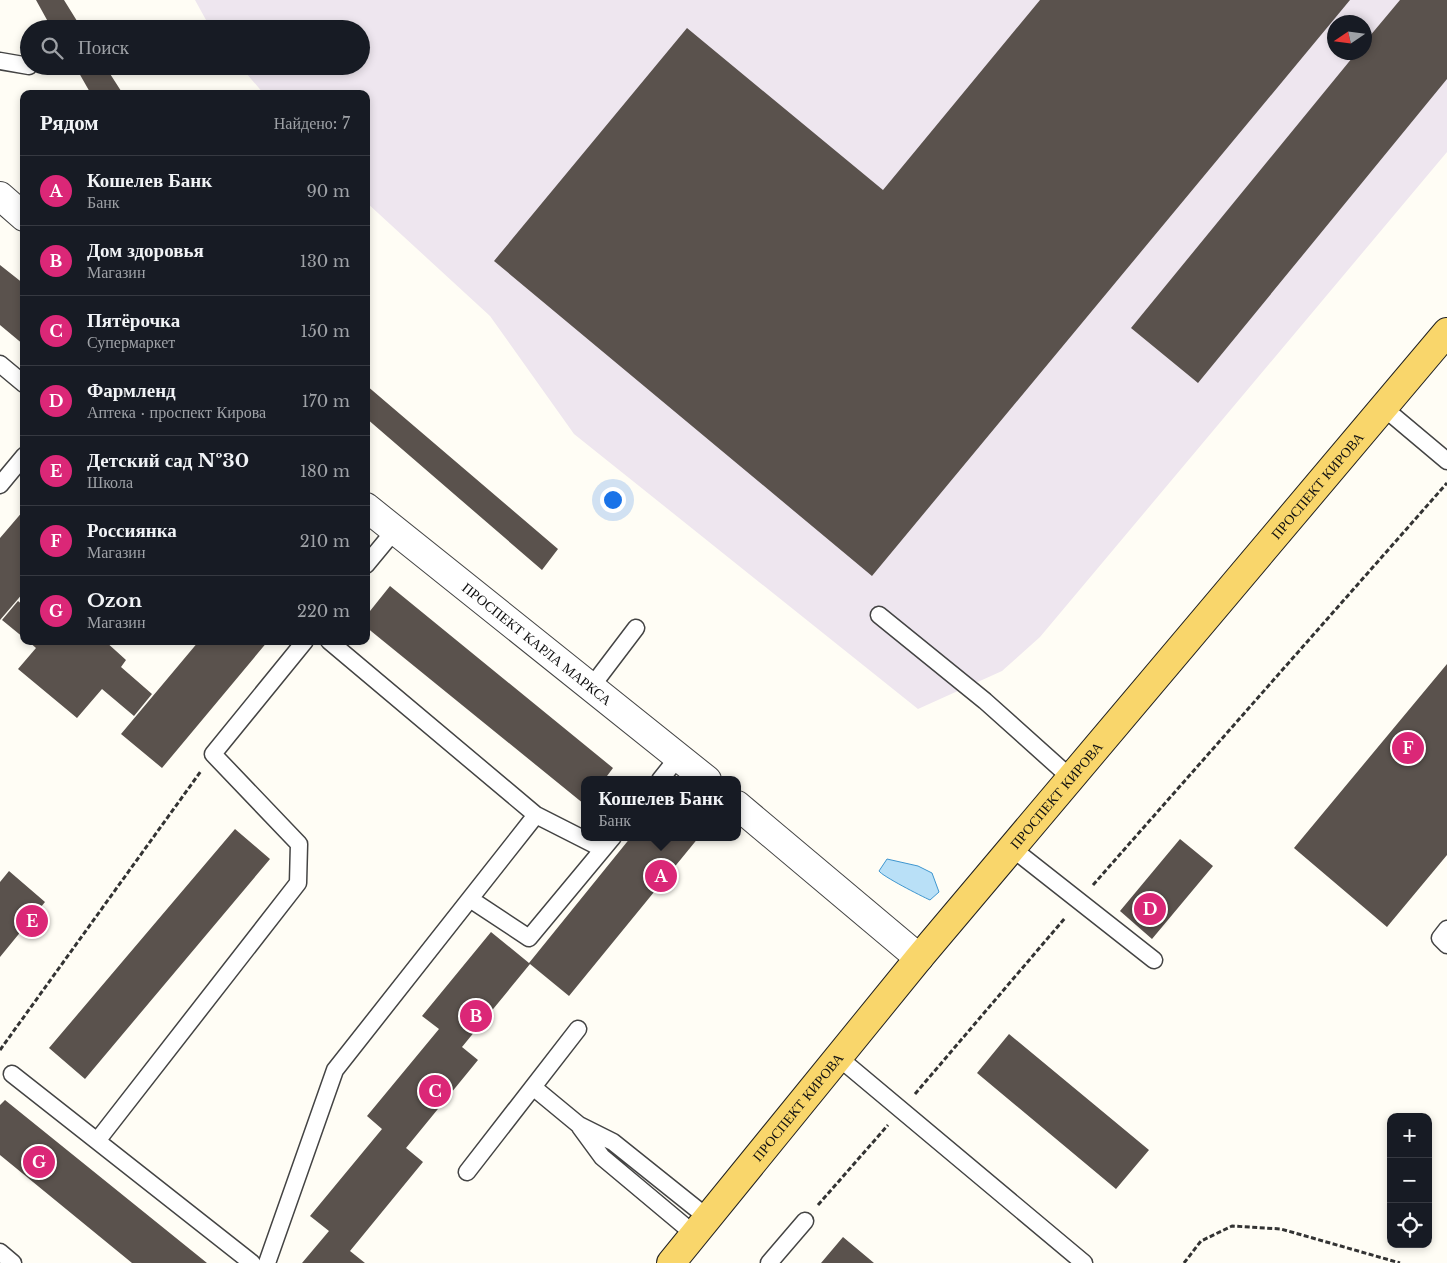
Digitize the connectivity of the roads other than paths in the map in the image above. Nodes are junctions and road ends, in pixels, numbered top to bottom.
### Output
1 (0, 61) edge
2 (20, 64) edge
3 (0, 196) edge
4 (20, 214) edge
5 (1447, 332) edge
6 (0, 364) edge
7 (20, 381) edge
8 (1384, 408) junction
9 (20, 461) edge
10 (1447, 461) edge
11 (0, 484) edge
12 (370, 510) edge
13 (395, 530) junction
14 (370, 561) edge
15 (880, 615) dead end
16 (636, 628) dead end
17 (302, 645) edge
18 (334, 645) edge
19 (592, 686) junction
20 (679, 756) junction
21 (663, 776) edge
22 (702, 776) edge
23 (1072, 779) junction
24 (741, 808) edge
25 (536, 815) junction
26 (581, 832) edge
27 (608, 843) edge
28 (1013, 849) junction
29 (470, 899) junction
30 (1447, 929) edge
31 (1447, 945) edge
32 (919, 958) junction
33 (1154, 960) dead end
34 (578, 1029) dead end
35 (838, 1057) junction
36 (12, 1074) dead end
37 (533, 1086) junction
38 (97, 1141) junction
39 (467, 1172) dead end
40 (804, 1221) road end
41 (701, 1226) junction
42 (0, 1252) edge
43 (13, 1263) edge
44 (252, 1263) edge
45 (267, 1263) edge
46 (671, 1263) edge
47 (769, 1263) edge
48 (1084, 1263) edge

1 - 2 lane
3 - 4 street
5 - 8 main road, ПРОСПЕКТ КИРОВА
6 - 7 lane
8 - 10 lane
8 - 23 main road, ПРОСПЕКТ КИРОВА
9 - 11 lane
12 - 13 street, ПРОСПЕКТ КАРЛА МАРКСА
13 - 14 lane
13 - 19 street, ПРОСПЕКТ КАРЛА МАРКСА
15 - 23 lane
16 - 19 lane
17 - 38 lane
18 - 25 lane
19 - 20 street, ПРОСПЕКТ КАРЛА МАРКСА
20 - 21 lane
20 - 22 street, ПРОСПЕКТ КАРЛА МАРКСА
23 - 28 main road, ПРОСПЕКТ КИРОВА
24 - 32 street
25 - 26 lane
25 - 29 lane
27 - 29 lane
28 - 32 main road, ПРОСПЕКТ КИРОВА
28 - 33 lane
29 - 45 lane
30 - 31 lane
32 - 35 main road, ПРОСПЕКТ КИРОВА
34 - 37 lane
35 - 41 main road, ПРОСПЕКТ КИРОВА
35 - 48 lane
36 - 38 lane
37 - 39 lane
37 - 41 lane
38 - 44 lane
40 - 47 lane
41 - 46 main road, ПРОСПЕКТ КИРОВА
42 - 43 lane

